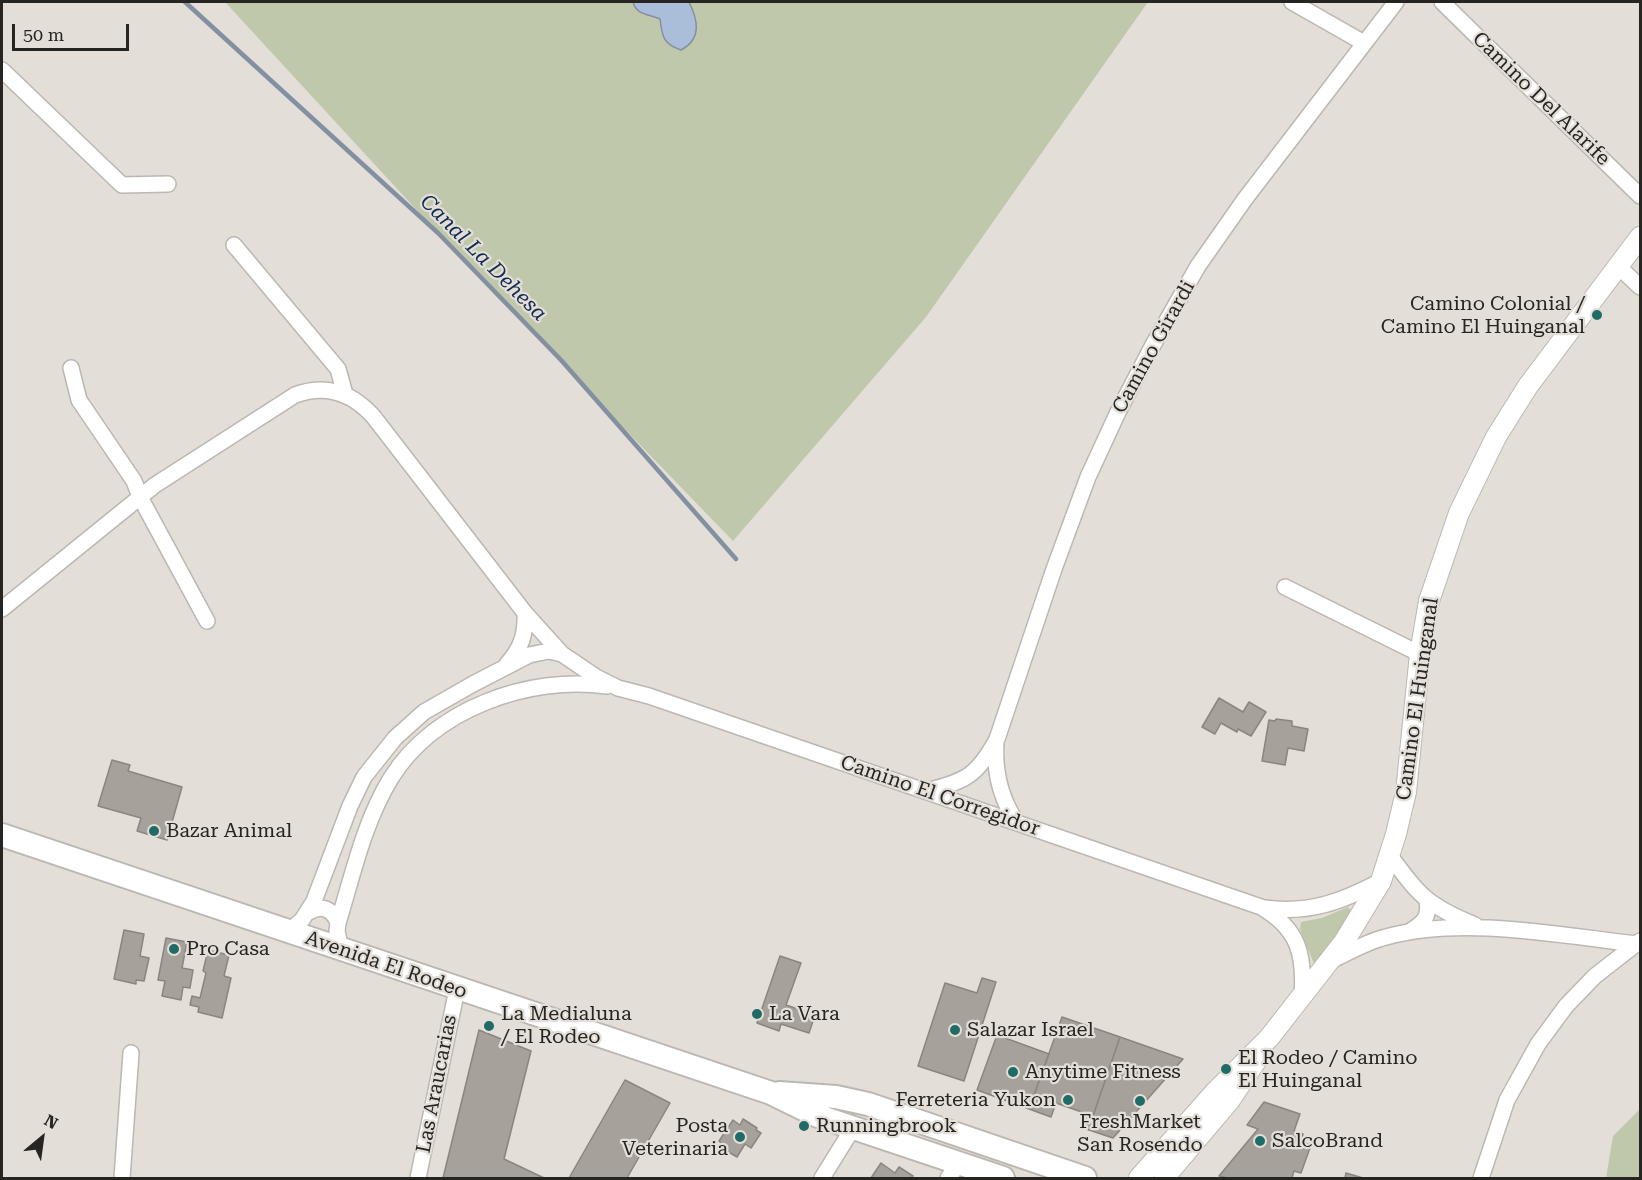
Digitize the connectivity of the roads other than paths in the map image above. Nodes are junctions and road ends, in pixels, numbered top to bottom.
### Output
1 (1292, 2) edge
2 (1396, 2) edge
3 (1442, 2) edge
4 (1364, 43) junction
5 (2, 70) edge
6 (168, 184) dead end
7 (1641, 196) edge
8 (1641, 237) edge
9 (234, 245) dead end
10 (1618, 266) junction
11 (1641, 287) edge
12 (71, 368) dead end
13 (345, 394) junction
14 (140, 497) junction
15 (1285, 587) dead end
16 (2, 609) edge
17 (525, 613) junction
18 (207, 621) dead end
19 (562, 654) junction
20 (1420, 654) junction
21 (504, 667) junction
22 (618, 688) junction
23 (997, 739) junction
24 (925, 791) junction
25 (1017, 823) junction
26 (2, 835) edge
27 (1389, 854) junction
28 (1381, 881) junction
29 (1427, 901) junction
30 (1261, 907) junction
31 (1308, 909) junction
32 (309, 912) junction
33 (338, 923) junction
34 (1481, 927) junction
35 (288, 932) junction
36 (1409, 932) junction
37 (1294, 938) junction
38 (1639, 942) edge
39 (341, 950) junction
40 (1331, 961) junction
41 (457, 989) junction
42 (1302, 997) junction
43 (1269, 1038) junction
44 (130, 1053) dead end
45 (771, 1093) junction
46 (853, 1128) junction
47 (953, 1171) edge
48 (122, 1179) edge
49 (418, 1179) edge
50 (822, 1179) edge
51 (1003, 1179) edge
52 (1085, 1179) edge
53 (1139, 1179) edge
54 (1164, 1179) edge
55 (1481, 1179) edge

1 - 4 street
2 - 4 street, Camino Girardi
3 - 7 street, Camino Del Alarife
4 - 23 street, Camino Girardi
5 - 6 street
8 - 10 street, Camino El Huinganal
9 - 13 street
10 - 11 street
10 - 20 street, Camino El Huinganal
12 - 14 street
13 - 14 street
13 - 17 street, Camino El Corregidor
14 - 16 street
14 - 18 street
15 - 20 street
17 - 19 street, Camino El Corregidor
17 - 21 street
19 - 21 street
19 - 22 street, Camino El Corregidor
20 - 27 street, Camino El Huinganal
21 - 32 street
22 - 24 street, Camino El Corregidor
22 - 33 street, Camino El Corregidor
23 - 24 street, Camino Girardi
23 - 25 street, Camino Girardi
24 - 25 street, Camino El Corregidor
25 - 30 street, Camino El Corregidor
26 - 35 main road, Avenida El Rodeo
27 - 28 street, Camino El Huinganal
27 - 29 street
28 - 31 street, Camino El Corregidor
28 - 40 street, Camino El Huinganal
29 - 34 street
29 - 36 street
30 - 31 street, Camino El Corregidor
30 - 37 street, Camino El Corregidor
31 - 37 street
32 - 33 street
32 - 35 street
33 - 39 street, Camino El Corregidor
34 - 36 street
34 - 38 street
35 - 39 main road, Avenida El Rodeo
36 - 40 street
37 - 42 street, Camino El Corregidor
38 - 55 street
39 - 41 main road, Avenida El Rodeo
40 - 42 street, Camino El Huinganal
41 - 45 main road, Avenida El Rodeo
41 - 49 street, Las Araucarias
42 - 43 street, Camino El Huinganal
43 - 53 street, Camino El Huinganal
43 - 54 street, Camino El Huinganal
44 - 48 street
45 - 46 main road, Avenida El Rodeo
45 - 52 main road, Avenida El Rodeo
46 - 47 main road, Avenida El Rodeo
46 - 50 street
47 - 51 main road, Avenida El Rodeo

